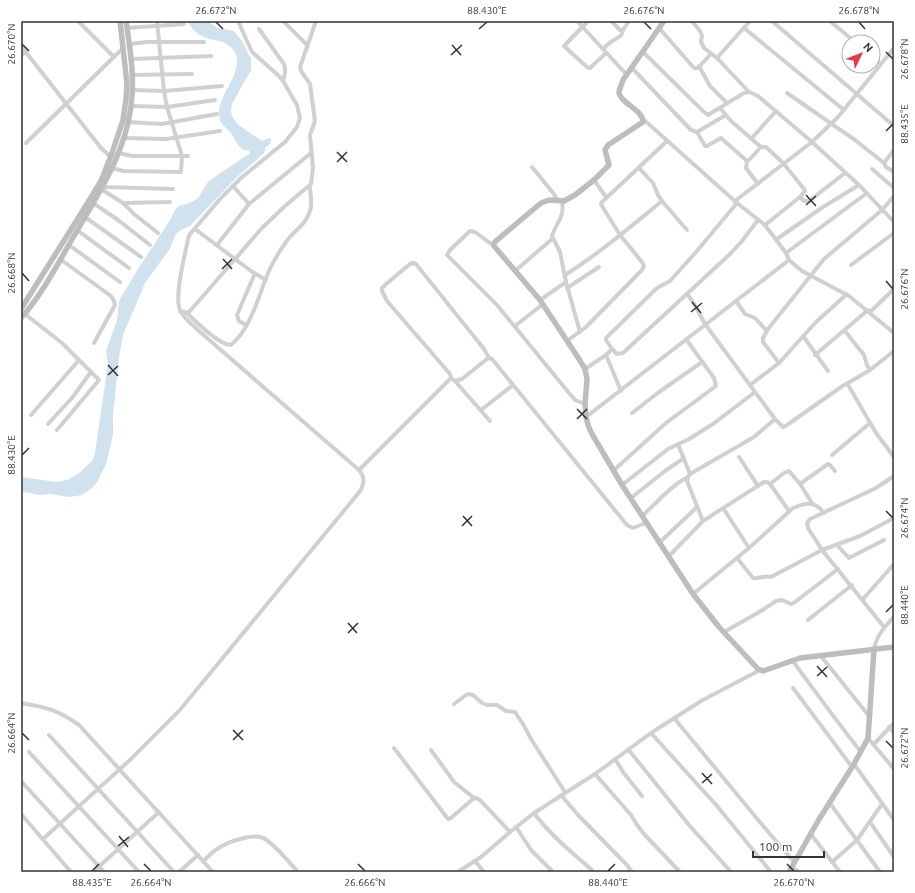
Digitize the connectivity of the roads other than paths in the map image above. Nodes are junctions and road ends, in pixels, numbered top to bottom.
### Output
1 (78, 21) edge
2 (120, 21) edge
3 (126, 21) edge
4 (238, 21) edge
5 (283, 21) edge
6 (316, 21) edge
7 (576, 21) edge
8 (588, 21) edge
9 (611, 21) edge
10 (629, 21) edge
11 (664, 21) edge
12 (692, 21) edge
13 (750, 21) edge
14 (772, 21) edge
15 (830, 21) edge
16 (158, 24) edge
17 (184, 24) dead end
18 (582, 27) junction
19 (127, 28) junction
20 (659, 28) junction
21 (744, 28) junction
22 (258, 29) dead end
23 (623, 30) junction
24 (845, 34) edge
25 (160, 42) junction
26 (204, 42) dead end
27 (129, 44) junction
28 (307, 45) junction
29 (21, 46) edge
30 (124, 48) junction
31 (894, 48) edge
32 (605, 51) junction
33 (26, 52) junction
34 (642, 52) junction
35 (712, 54) junction
36 (21, 56) edge
37 (211, 56) dead end
38 (114, 57) junction
39 (162, 58) junction
40 (717, 58) junction
41 (131, 60) junction
42 (881, 63) edge
43 (699, 66) junction
44 (631, 67) junction
45 (162, 74) junction
46 (192, 74) dead end
47 (873, 74) edge
48 (132, 75) junction
49 (626, 75) junction
50 (283, 81) junction
51 (222, 86) dead end
52 (132, 90) junction
53 (164, 91) junction
54 (749, 92) junction
55 (786, 93) dead end
56 (857, 95) junction
57 (215, 100) dead end
58 (727, 103) junction
59 (67, 104) junction
60 (131, 106) junction
61 (167, 106) junction
62 (720, 108) junction
63 (844, 110) junction
64 (776, 111) junction
65 (217, 114) dead end
66 (726, 116) junction
67 (643, 119) junction
68 (128, 122) junction
69 (172, 123) junction
70 (831, 124) junction
71 (894, 126) edge
72 (220, 131) dead end
73 (697, 132) junction
74 (124, 138) junction
75 (178, 138) junction
76 (751, 139) junction
77 (667, 141) junction
78 (812, 142) junction
79 (26, 143) dead end
80 (761, 147) junction
81 (894, 150) edge
82 (119, 153) junction
83 (311, 153) junction
84 (182, 156) junction
85 (188, 156) dead end
86 (110, 157) junction
87 (746, 161) junction
88 (884, 163) junction
89 (784, 164) junction
90 (532, 167) dead end
91 (112, 168) junction
92 (639, 168) junction
93 (872, 169) dead end
94 (894, 172) edge
95 (846, 173) junction
96 (594, 180) junction
97 (758, 184) junction
98 (859, 185) junction
99 (233, 186) junction
100 (310, 187) junction
101 (102, 188) junction
102 (894, 188) edge
103 (173, 189) dead end
104 (867, 193) junction
105 (894, 196) edge
106 (606, 197) junction
107 (800, 197) junction
108 (559, 200) junction
109 (662, 201) junction
110 (170, 202) dead end
111 (736, 202) junction
112 (93, 203) junction
113 (123, 203) junction
114 (248, 204) junction
115 (882, 210) junction
116 (85, 217) junction
117 (758, 220) junction
118 (894, 222) edge
119 (765, 225) junction
120 (195, 229) junction
121 (77, 230) junction
122 (687, 230) dead end
123 (158, 233) dead end
124 (894, 233) edge
125 (620, 235) junction
126 (552, 239) junction
127 (777, 239) junction
128 (69, 245) junction
129 (150, 245) dead end
130 (217, 245) junction
131 (494, 246) junction
132 (786, 253) junction
133 (141, 257) dead end
134 (235, 258) junction
135 (60, 259) junction
136 (789, 260) junction
137 (851, 265) dead end
138 (599, 267) dead end
139 (129, 268) dead end
140 (515, 271) junction
141 (254, 273) junction
142 (565, 274) junction
143 (810, 276) junction
144 (266, 280) junction
145 (120, 282) dead end
146 (566, 282) junction
147 (567, 288) junction
148 (894, 289) edge
149 (687, 294) junction
150 (846, 294) junction
151 (736, 301) junction
152 (542, 302) junction
153 (22, 311) edge
154 (180, 311) junction
155 (869, 311) junction
156 (187, 312) junction
157 (705, 324) junction
158 (246, 325) junction
159 (515, 326) junction
160 (767, 331) junction
161 (845, 331) junction
162 (580, 332) junction
163 (894, 333) edge
164 (803, 336) junction
165 (686, 339) junction
166 (567, 341) junction
167 (94, 343) dead end
168 (612, 349) junction
169 (894, 352) edge
170 (606, 355) junction
171 (815, 355) junction
172 (489, 358) junction
173 (79, 360) junction
174 (702, 362) junction
175 (779, 363) junction
176 (585, 369) junction
177 (870, 370) junction
178 (828, 371) dead end
179 (91, 372) junction
180 (451, 378) junction
181 (455, 380) junction
182 (847, 383) junction
183 (513, 385) junction
184 (750, 385) junction
185 (621, 390) junction
186 (755, 392) junction
187 (585, 404) junction
188 (481, 410) junction
189 (632, 414) dead end
190 (31, 415) dead end
191 (586, 417) junction
192 (776, 419) junction
193 (490, 421) dead end
194 (870, 423) junction
195 (48, 424) dead end
196 (57, 430) dead end
197 (678, 444) junction
198 (832, 455) dead end
199 (739, 456) dead end
200 (894, 457) edge
201 (684, 458) junction
202 (359, 470) junction
203 (613, 471) junction
204 (835, 471) dead end
205 (689, 476) junction
206 (894, 476) edge
207 (770, 484) junction
208 (800, 484) junction
209 (622, 485) junction
210 (758, 486) junction
211 (631, 498) junction
212 (812, 503) junction
213 (697, 507) junction
214 (723, 508) junction
215 (789, 511) junction
216 (824, 513) junction
217 (642, 516) junction
218 (894, 518) edge
219 (703, 521) junction
220 (646, 523) junction
221 (884, 540) dead end
222 (660, 543) junction
223 (837, 545) junction
224 (749, 548) junction
225 (822, 550) junction
226 (668, 557) junction
227 (737, 558) junction
228 (894, 564) edge
229 (838, 569) junction
230 (852, 585) junction
231 (693, 594) junction
232 (863, 599) junction
233 (894, 617) edge
234 (808, 620) dead end
235 (884, 627) junction
236 (724, 632) junction
237 (894, 647) edge
238 (874, 649) junction
239 (820, 655) junction
240 (792, 660) junction
241 (760, 670) junction
242 (793, 688) dead end
243 (21, 703) edge
244 (454, 704) dead end
245 (869, 716) junction
246 (674, 718) junction
247 (894, 723) edge
248 (889, 727) junction
249 (651, 733) junction
250 (894, 733) edge
251 (49, 735) dead end
252 (868, 738) junction
253 (874, 744) junction
254 (394, 748) dead end
255 (628, 749) junction
256 (432, 750) dead end
257 (29, 752) dead end
258 (861, 752) junction
259 (615, 759) junction
260 (853, 766) junction
261 (120, 769) junction
262 (894, 769) edge
263 (594, 774) junction
264 (21, 781) edge
265 (98, 789) junction
266 (563, 794) junction
267 (642, 796) dead end
268 (474, 798) junction
269 (829, 802) junction
270 (882, 804) junction
271 (79, 806) junction
272 (159, 812) junction
273 (21, 814) edge
274 (534, 814) junction
275 (894, 820) edge
276 (870, 822) junction
277 (60, 823) junction
278 (516, 827) junction
279 (137, 832) junction
280 (510, 832) junction
281 (810, 833) junction
282 (43, 839) junction
283 (857, 840) junction
284 (118, 849) junction
285 (198, 855) junction
286 (894, 857) edge
287 (203, 861) junction
288 (475, 861) junction
289 (832, 862) junction
290 (793, 864) junction
291 (99, 867) junction
292 (71, 872) edge
293 (93, 872) edge
294 (104, 872) edge
295 (139, 872) edge
296 (174, 872) edge
297 (179, 872) edge
298 (213, 872) edge
299 (298, 872) edge
300 (458, 872) edge
301 (484, 872) edge
302 (553, 872) edge
303 (594, 872) edge
304 (632, 872) edge
305 (680, 872) edge
306 (731, 872) edge
307 (771, 872) edge
308 (789, 872) edge
309 (798, 872) edge
310 (840, 872) edge
311 (880, 872) edge

1 - 38 street
2 - 30 street
3 - 19 street
4 - 50 street
5 - 28 street
6 - 28 street
7 - 18 street
8 - 18 street
9 - 23 street
10 - 23 street
11 - 20 street
12 - 35 street
13 - 21 street
14 - 56 street
15 - 24 street
16 - 17 street
16 - 19 street
16 - 25 street
18 - 32 street
18 - 32 street
19 - 27 street
20 - 34 street
20 - 43 street
21 - 40 street
21 - 63 street
22 - 50 street
23 - 32 street
25 - 26 street
25 - 27 street
25 - 39 street
27 - 41 street
28 - 83 street
29 - 33 street
30 - 38 street
30 - 86 street
31 - 42 street
32 - 49 street
33 - 36 street
33 - 59 street
34 - 44 street
34 - 62 street
35 - 40 street
35 - 43 street
37 - 39 street
38 - 59 street
39 - 41 street
39 - 45 street
40 - 54 street
41 - 48 street
43 - 58 street
44 - 49 street
44 - 73 street
45 - 46 street
45 - 48 street
45 - 53 street
47 - 56 street
48 - 52 street
49 - 67 street
50 - 99 street
51 - 53 street
52 - 53 street
52 - 60 street
53 - 61 street
54 - 58 street
54 - 64 street
55 - 70 street
56 - 63 street
56 - 71 street
57 - 61 street
58 - 62 street
59 - 79 street
59 - 86 street
60 - 61 street
60 - 68 street
61 - 69 street
62 - 66 street
63 - 70 street
64 - 76 street
64 - 78 street
65 - 69 street
66 - 73 street
66 - 76 street
67 - 77 street
67 - 96 street
68 - 69 street
68 - 74 street
69 - 75 street
70 - 78 street
70 - 88 street
72 - 75 street
73 - 87 street
74 - 75 street
74 - 82 street
75 - 84 street
76 - 80 street
77 - 92 street
77 - 111 street
78 - 89 street
78 - 95 street
80 - 87 street
80 - 89 street
81 - 88 street
82 - 84 street
82 - 91 street
83 - 100 street
83 - 114 street
84 - 85 street
84 - 91 street
86 - 153 street
87 - 97 street
88 - 94 street
89 - 97 street
89 - 107 street
90 - 108 street
91 - 101 street
92 - 106 street
92 - 109 street
93 - 102 street
95 - 98 street
95 - 107 street
96 - 106 street
96 - 108 street
97 - 111 street
98 - 104 street
98 - 127 street
99 - 114 street
99 - 120 street
100 - 134 street
100 - 144 street
101 - 103 street
101 - 112 street
101 - 113 street
104 - 115 street
104 - 132 street
105 - 115 street
106 - 125 street
107 - 119 street
108 - 126 street
108 - 131 street
109 - 122 street
109 - 125 street
110 - 113 street
111 - 117 street
111 - 168 street
112 - 116 street
112 - 129 street
113 - 123 street
114 - 130 street
115 - 118 street
115 - 143 street
116 - 121 street
116 - 133 street
117 - 119 street
117 - 149 street
119 - 127 street
120 - 130 street
120 - 154 street
121 - 128 street
121 - 139 street
124 - 137 street
125 - 142 street
125 - 162 street
126 - 140 street
126 - 142 street
127 - 132 street
128 - 135 street
128 - 145 street
130 - 134 street
131 - 140 street
131 - 159 street
132 - 136 street
134 - 141 street
134 - 156 street
135 - 153 street
135 - 167 street
136 - 143 street
136 - 151 street
138 - 147 street
140 - 152 street
141 - 144 street
141 - 158 street
142 - 146 street
143 - 150 street
143 - 160 street
144 - 158 street
146 - 147 street
146 - 152 street
147 - 162 street
148 - 155 street
149 - 157 street
149 - 168 street
150 - 155 street
150 - 164 street
151 - 157 street
151 - 160 street
152 - 159 street
152 - 166 street
153 - 173 street
154 - 156 street
154 - 202 street
155 - 161 street
155 - 163 street
156 - 158 street
157 - 165 street
157 - 184 street
159 - 187 street
160 - 175 street
161 - 171 street
161 - 177 street
162 - 166 street
164 - 171 street
164 - 175 street
165 - 174 street
165 - 185 street
166 - 176 street
168 - 170 street
169 - 177 street
170 - 176 street
170 - 185 street
171 - 178 street
172 - 180 street
172 - 181 street
172 - 183 street
173 - 179 street
173 - 190 street
174 - 189 street
174 - 203 street
175 - 184 street
176 - 187 street
177 - 182 street
179 - 195 street
179 - 196 street
180 - 181 street
180 - 202 street
181 - 188 street
182 - 192 street
182 - 194 street
183 - 188 street
183 - 220 street
184 - 186 street
185 - 191 street
186 - 192 street
186 - 197 street
187 - 191 street
188 - 193 street
191 - 203 street
192 - 205 street
194 - 198 street
194 - 200 street
197 - 201 street
197 - 209 street
199 - 210 street
201 - 205 street
201 - 211 street
202 - 261 street
203 - 209 street
204 - 208 street
205 - 213 street
205 - 217 street
206 - 216 street
207 - 208 street
207 - 210 street
207 - 215 street
208 - 212 street
209 - 211 street
210 - 214 street
211 - 217 street
212 - 215 street
212 - 216 street
213 - 219 street
213 - 222 street
214 - 219 street
214 - 224 street
215 - 224 street
216 - 225 street
217 - 220 street
218 - 223 street
219 - 226 street
220 - 222 street
221 - 223 street
222 - 226 street
223 - 225 street
224 - 227 street
225 - 227 street
225 - 229 street
226 - 231 street
227 - 231 street
228 - 232 street
229 - 230 street
229 - 236 street
230 - 232 street
230 - 234 street
231 - 236 street
232 - 235 street
233 - 235 street
235 - 238 street
236 - 241 street
237 - 238 street
238 - 239 street
238 - 245 street
239 - 240 street
239 - 245 street
240 - 241 street
240 - 258 street
241 - 246 street
242 - 260 street
243 - 261 street
244 - 266 street
245 - 252 street
246 - 249 street
246 - 290 street
247 - 248 street
248 - 250 street
248 - 253 street
249 - 255 street
249 - 307 street
251 - 265 street
252 - 253 street
252 - 258 street
253 - 262 street
254 - 268 street
255 - 259 street
255 - 306 street
256 - 268 street
257 - 271 street
258 - 260 street
259 - 263 street
259 - 267 street
260 - 269 street
260 - 270 street
261 - 265 street
261 - 272 street
263 - 266 street
263 - 305 street
264 - 277 street
265 - 271 street
265 - 279 street
266 - 274 street
266 - 304 street
268 - 280 street
269 - 281 street
269 - 283 street
270 - 275 street
270 - 276 street
271 - 277 street
271 - 284 street
272 - 279 street
272 - 285 street
273 - 282 street
274 - 278 street
274 - 303 street
276 - 283 street
276 - 286 street
277 - 282 street
277 - 291 street
278 - 280 street
278 - 302 street
279 - 284 street
279 - 296 street
280 - 288 street
281 - 289 street
281 - 290 street
282 - 292 street
283 - 289 street
283 - 311 street
284 - 291 street
284 - 295 street
285 - 287 street
285 - 297 street
287 - 298 street
287 - 299 street
288 - 300 street
288 - 301 street
289 - 310 street
290 - 308 street
290 - 309 street
291 - 293 street
291 - 294 street

